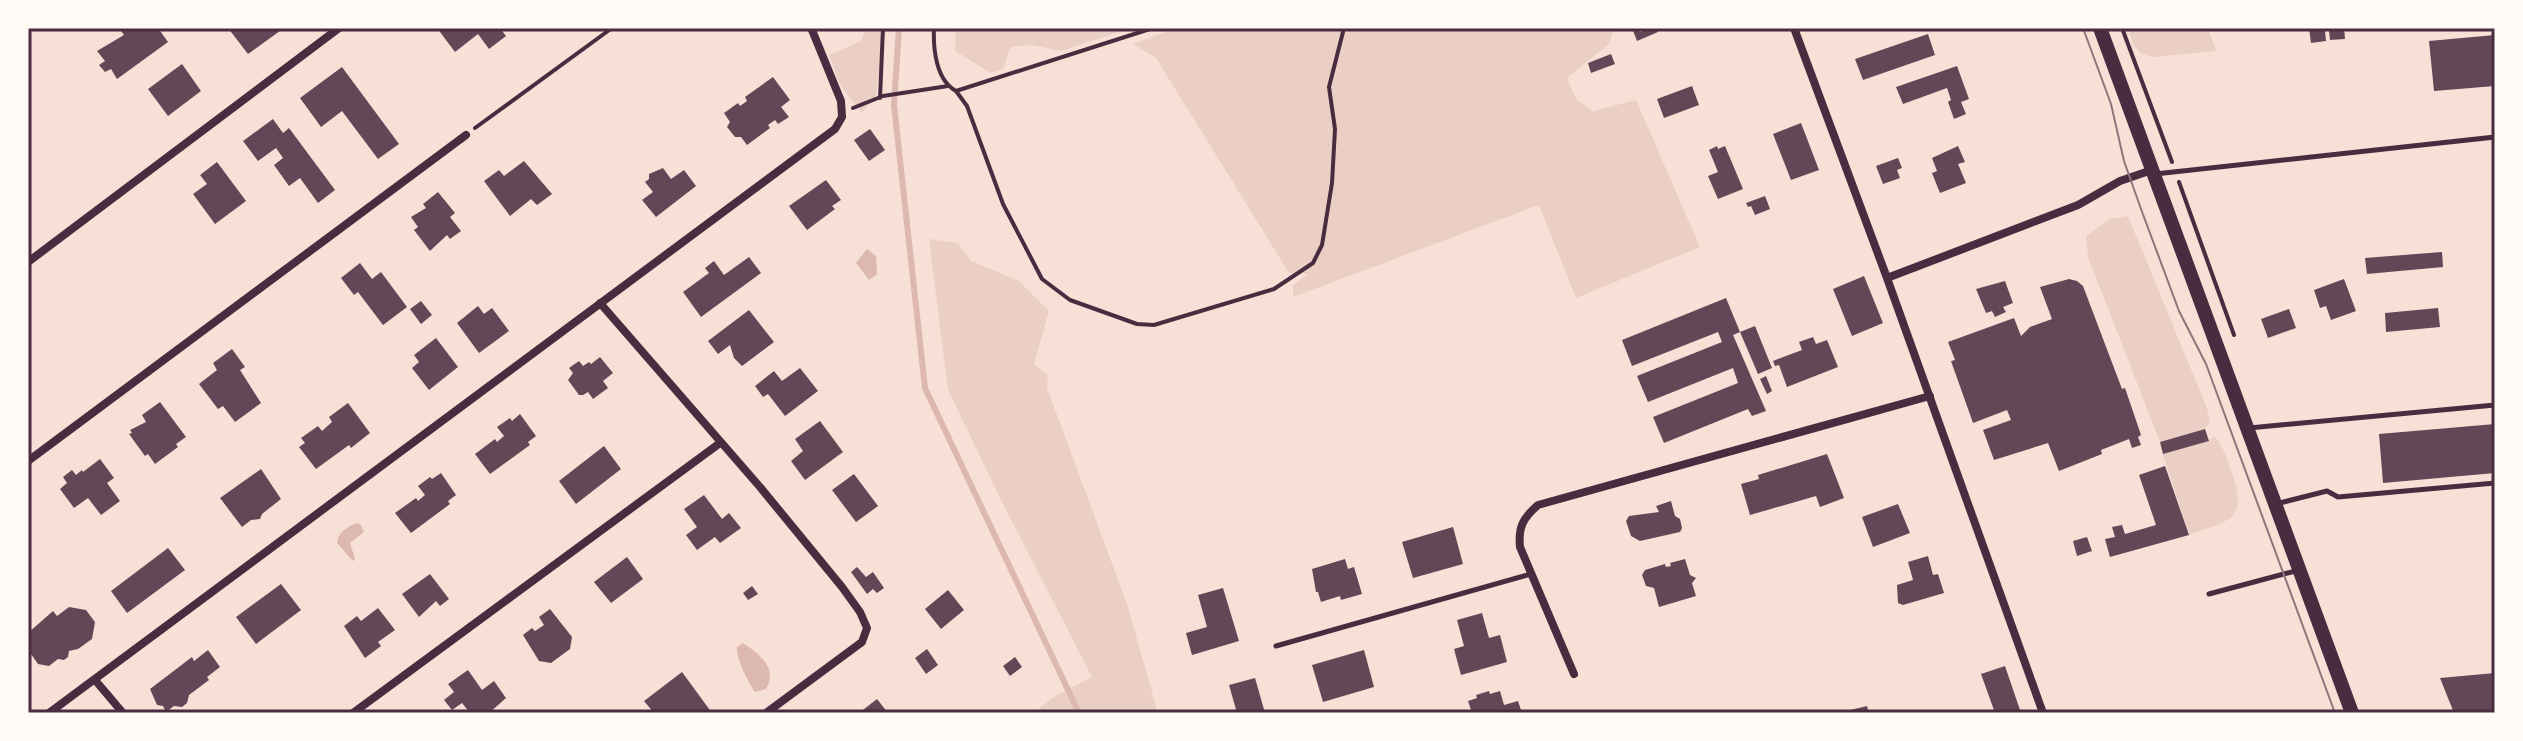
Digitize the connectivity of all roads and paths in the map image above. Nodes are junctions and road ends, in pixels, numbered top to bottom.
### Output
1 (339, 28) edge
2 (612, 28) edge
3 (883, 28) edge
4 (934, 28) edge
5 (1153, 28) edge
6 (1344, 28) edge
7 (1794, 28) edge
8 (2100, 28) edge
9 (2122, 28) edge
10 (812, 30) dead end
11 (948, 86) junction
12 (956, 91) junction
13 (882, 97) junction
14 (842, 112) junction
15 (466, 135) joint
16 (2495, 137) edge
17 (2175, 171) junction
18 (2153, 172) junction
19 (28, 262) edge
20 (1887, 278) junction
21 (600, 303) junction
22 (2234, 337) dead end
23 (1930, 396) junction
24 (2495, 405) edge
25 (2248, 428) junction
26 (720, 443) junction
27 (28, 461) edge
28 (2495, 483) edge
29 (2276, 504) junction
30 (2300, 570) junction
31 (1531, 574) junction
32 (2209, 594) dead end
33 (1276, 646) dead end
34 (1574, 674) dead end
35 (95, 680) junction
36 (49, 713) edge
37 (123, 713) edge
38 (353, 713) edge
39 (766, 713) edge
40 (2043, 713) edge
41 (2352, 713) edge

1 - 19 street
2 - 15 path
3 - 13 path
4 - 11 path
5 - 12 path
6 - 12 path
7 - 20 street
8 - 18 main road
9 - 17 path
10 - 14 street
11 - 12 path
11 - 13 path
13 - 14 path
14 - 21 street
15 - 27 street
16 - 17 lane
17 - 18 lane
17 - 22 path
18 - 20 street
18 - 25 main road
20 - 23 street
21 - 26 street
21 - 35 street
23 - 31 street
23 - 40 street
24 - 25 lane
25 - 29 main road
26 - 38 street
26 - 39 street
28 - 29 lane
29 - 30 main road
30 - 32 lane
30 - 41 main road
31 - 33 lane
31 - 34 street
35 - 36 street
35 - 37 street

